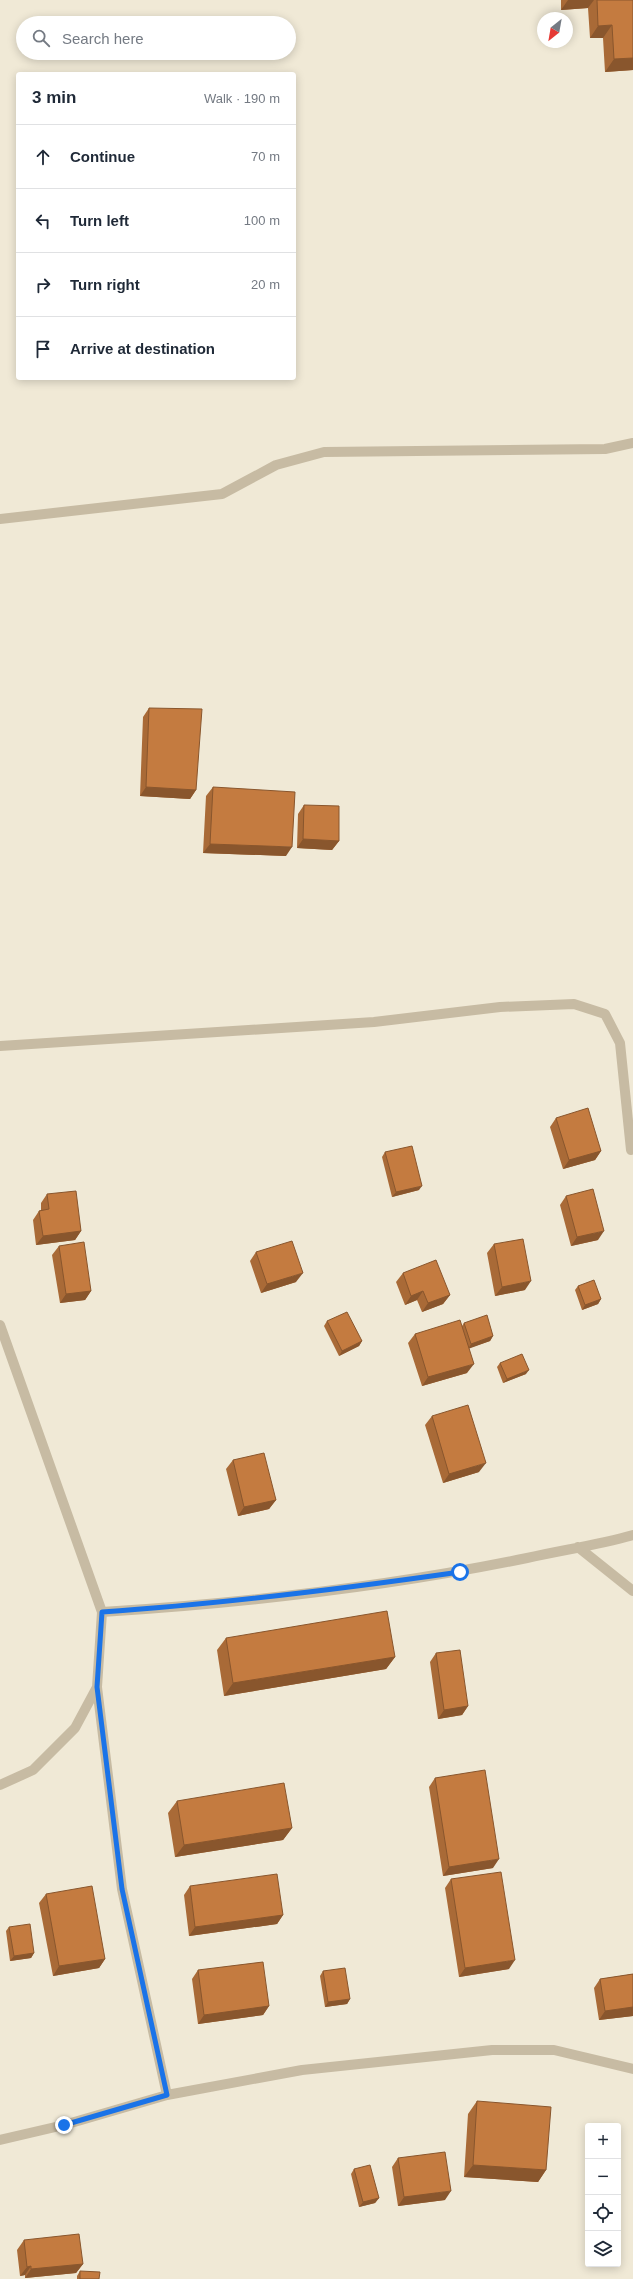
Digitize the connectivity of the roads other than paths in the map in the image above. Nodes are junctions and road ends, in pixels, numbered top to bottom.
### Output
1 (633, 443) edge
2 (0, 519) edge
3 (0, 1046) edge
4 (631, 1150) dead end
5 (0, 1325) edge
6 (633, 1535) edge
7 (578, 1547) junction
8 (633, 1591) edge
9 (102, 1612) junction
10 (97, 1687) junction
11 (0, 1784) edge
12 (633, 2069) edge
13 (167, 2095) junction
14 (0, 2140) edge

1 - 2 street
3 - 4 street
5 - 9 street
6 - 7 street
7 - 8 street
7 - 9 street
9 - 10 street
10 - 11 street
10 - 13 street
12 - 13 street
13 - 14 street

